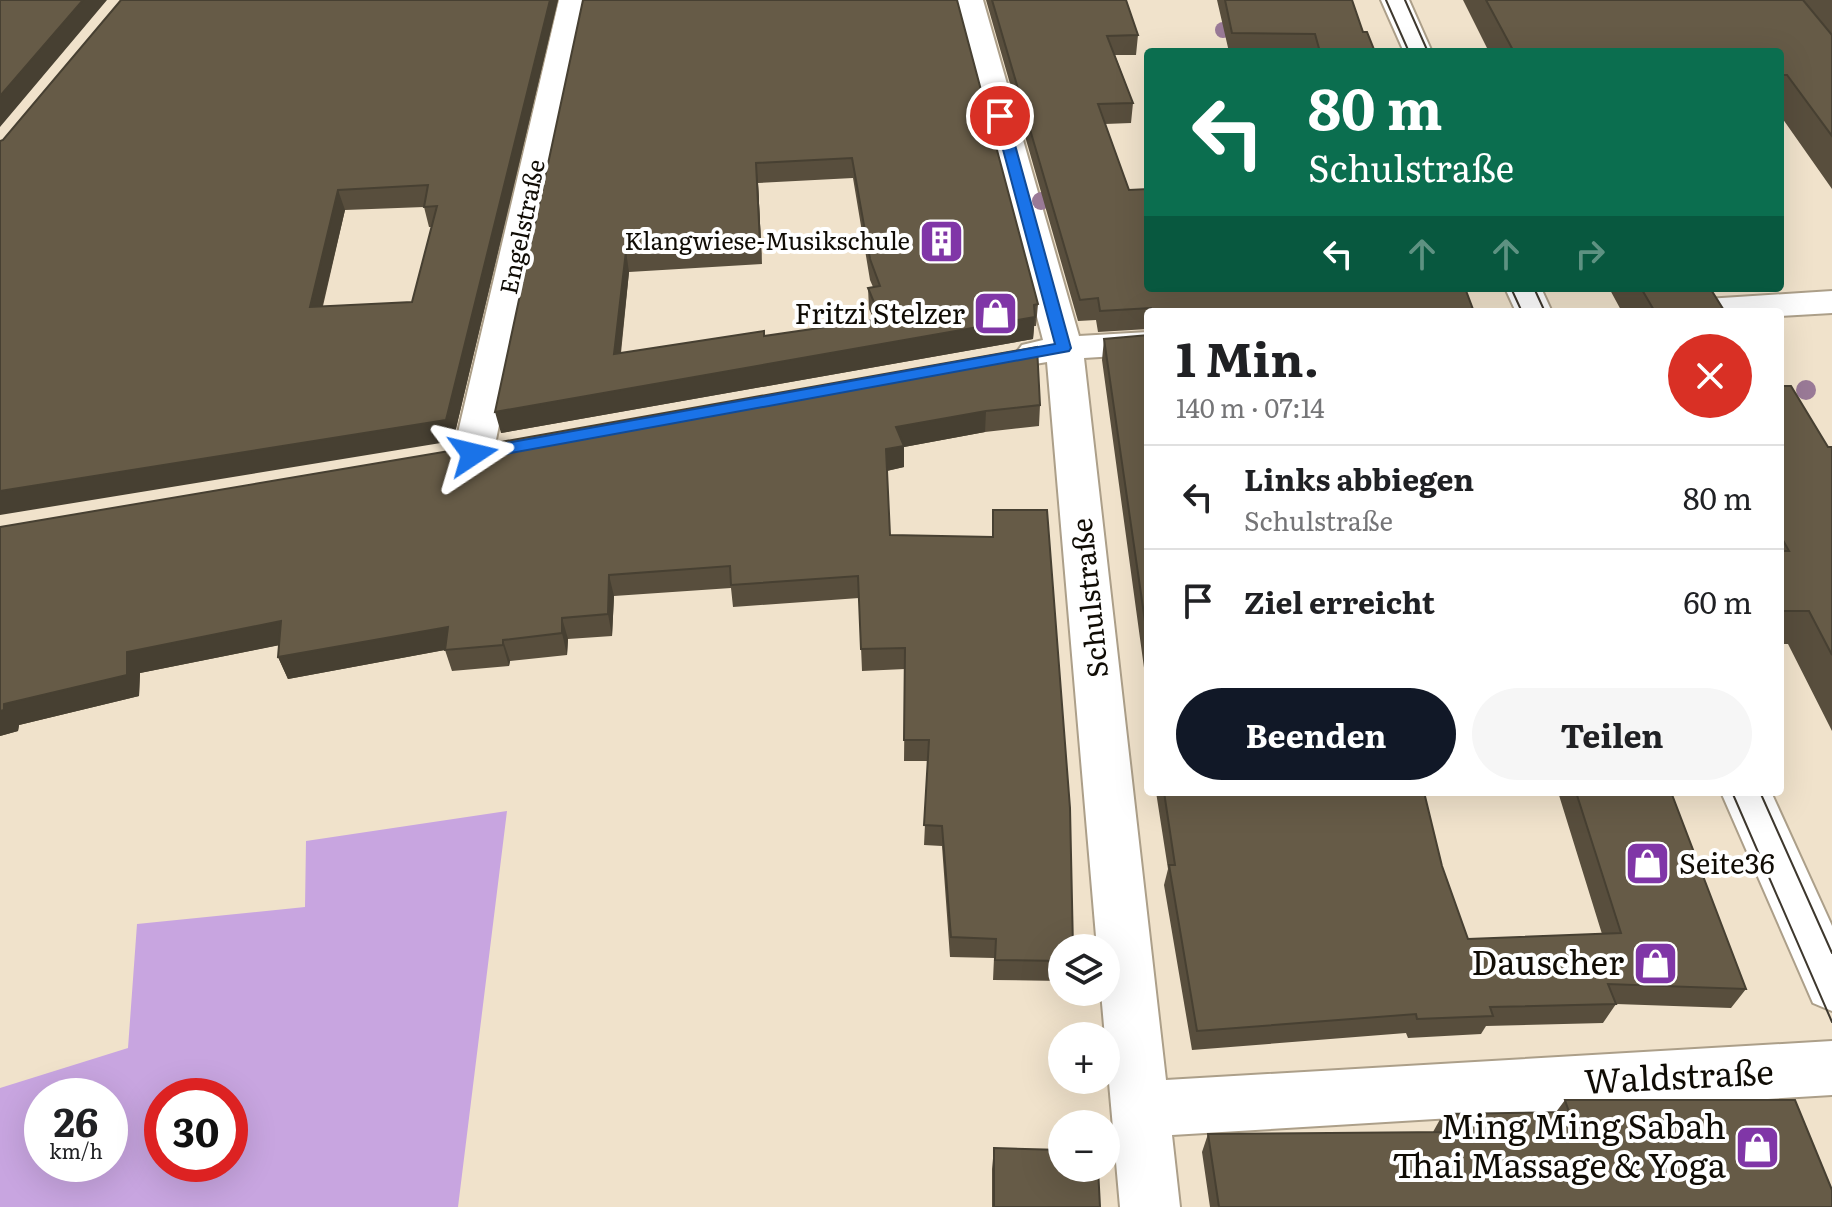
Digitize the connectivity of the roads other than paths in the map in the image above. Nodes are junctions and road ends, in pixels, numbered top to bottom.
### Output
1 (573, 0) edge
2 (969, 0) edge
3 (1395, 0) edge
4 (1416, 48) edge
5 (1832, 302) edge
6 (1738, 308) edge
7 (1144, 343) edge
8 (1064, 348) junction
9 (1007, 358) edge
10 (473, 454) edge
11 (1748, 796) edge
12 (1832, 986) edge
13 (1832, 1068) edge
14 (1143, 1109) junction
15 (1150, 1207) edge

1 - 10 street, Engelstraße
2 - 8 street, Schulstraße
3 - 4 street
5 - 6 street
7 - 8 street
8 - 9 street
8 - 14 street, Schulstraße
11 - 12 street
13 - 14 street, Waldstraße
14 - 15 street, Schulstraße

